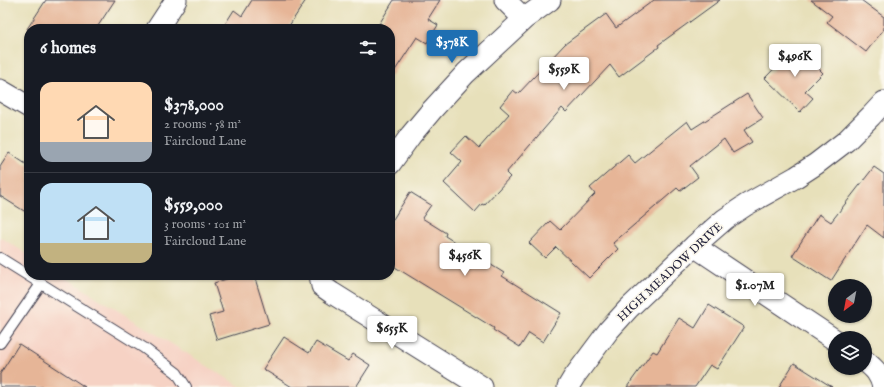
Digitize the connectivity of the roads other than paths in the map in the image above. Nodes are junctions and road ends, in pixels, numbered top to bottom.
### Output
1 (176, 0) edge
2 (505, 0) edge
3 (550, 0) edge
4 (524, 19) junction
5 (160, 24) edge
6 (0, 90) edge
7 (884, 102) edge
8 (24, 104) edge
9 (395, 157) edge
10 (694, 246) junction
11 (0, 258) edge
12 (24, 273) edge
13 (35, 280) edge
14 (321, 280) edge
15 (41, 284) junction
16 (828, 335) edge
17 (0, 343) edge
18 (872, 367) edge
19 (186, 387) edge
20 (482, 387) edge
21 (568, 387) edge
22 (884, 387) edge

1 - 5 street
2 - 4 street
3 - 4 street
4 - 9 street
6 - 8 street
7 - 10 street, HIGH MEADOW DRIVE
10 - 16 street
10 - 21 street, HIGH MEADOW DRIVE
11 - 12 lane
13 - 15 lane
14 - 20 street
15 - 17 lane
15 - 19 lane
18 - 22 street

